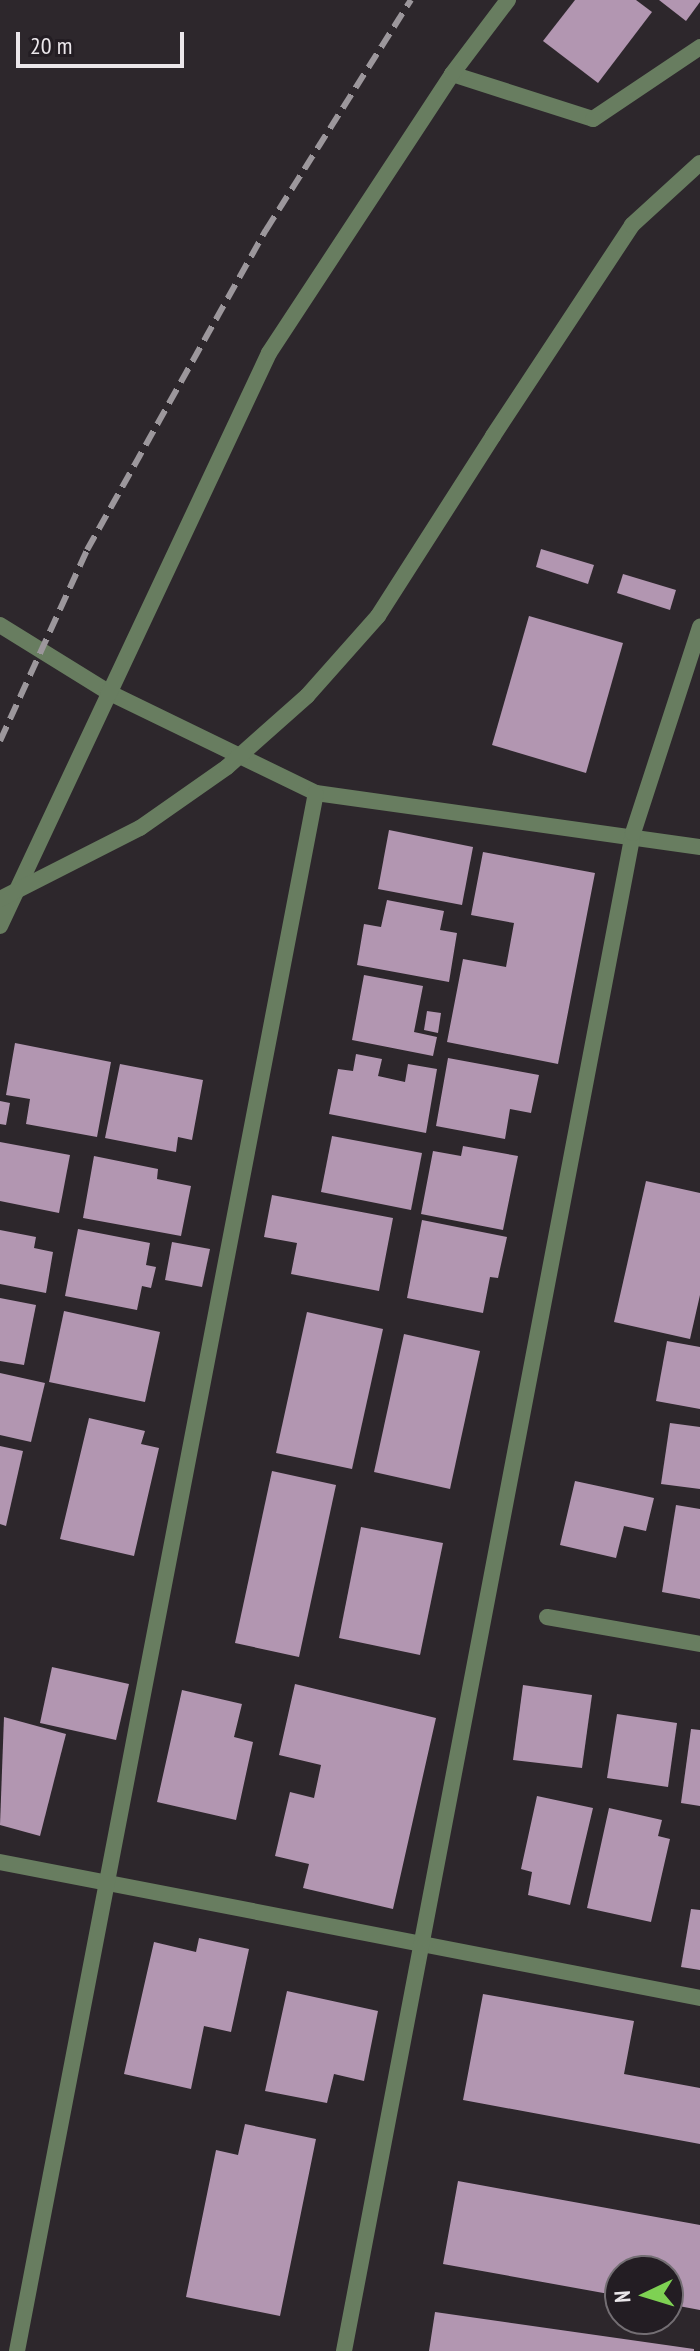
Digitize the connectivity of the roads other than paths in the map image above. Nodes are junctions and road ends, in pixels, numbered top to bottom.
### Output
1 (508, 0) edge
2 (700, 47) edge
3 (452, 74) junction
4 (700, 163) edge
5 (0, 625) edge
6 (700, 627) edge
7 (108, 692) junction
8 (316, 793) junction
9 (633, 833) junction
10 (700, 847) edge
11 (0, 899) edge
12 (0, 926) edge
13 (547, 1617) dead end
14 (700, 1644) edge
15 (0, 1862) edge
16 (109, 1883) junction
17 (421, 1945) junction
18 (700, 1998) edge
19 (17, 2351) edge
20 (344, 2351) edge

1 - 3 street
2 - 3 street
3 - 7 street
4 - 11 street, bridge
5 - 7 street
6 - 9 street
7 - 8 street
7 - 12 street
8 - 9 street
8 - 16 street
9 - 10 street
9 - 17 street
13 - 14 street
15 - 16 street
16 - 17 street
16 - 19 street
17 - 18 street
17 - 20 street

